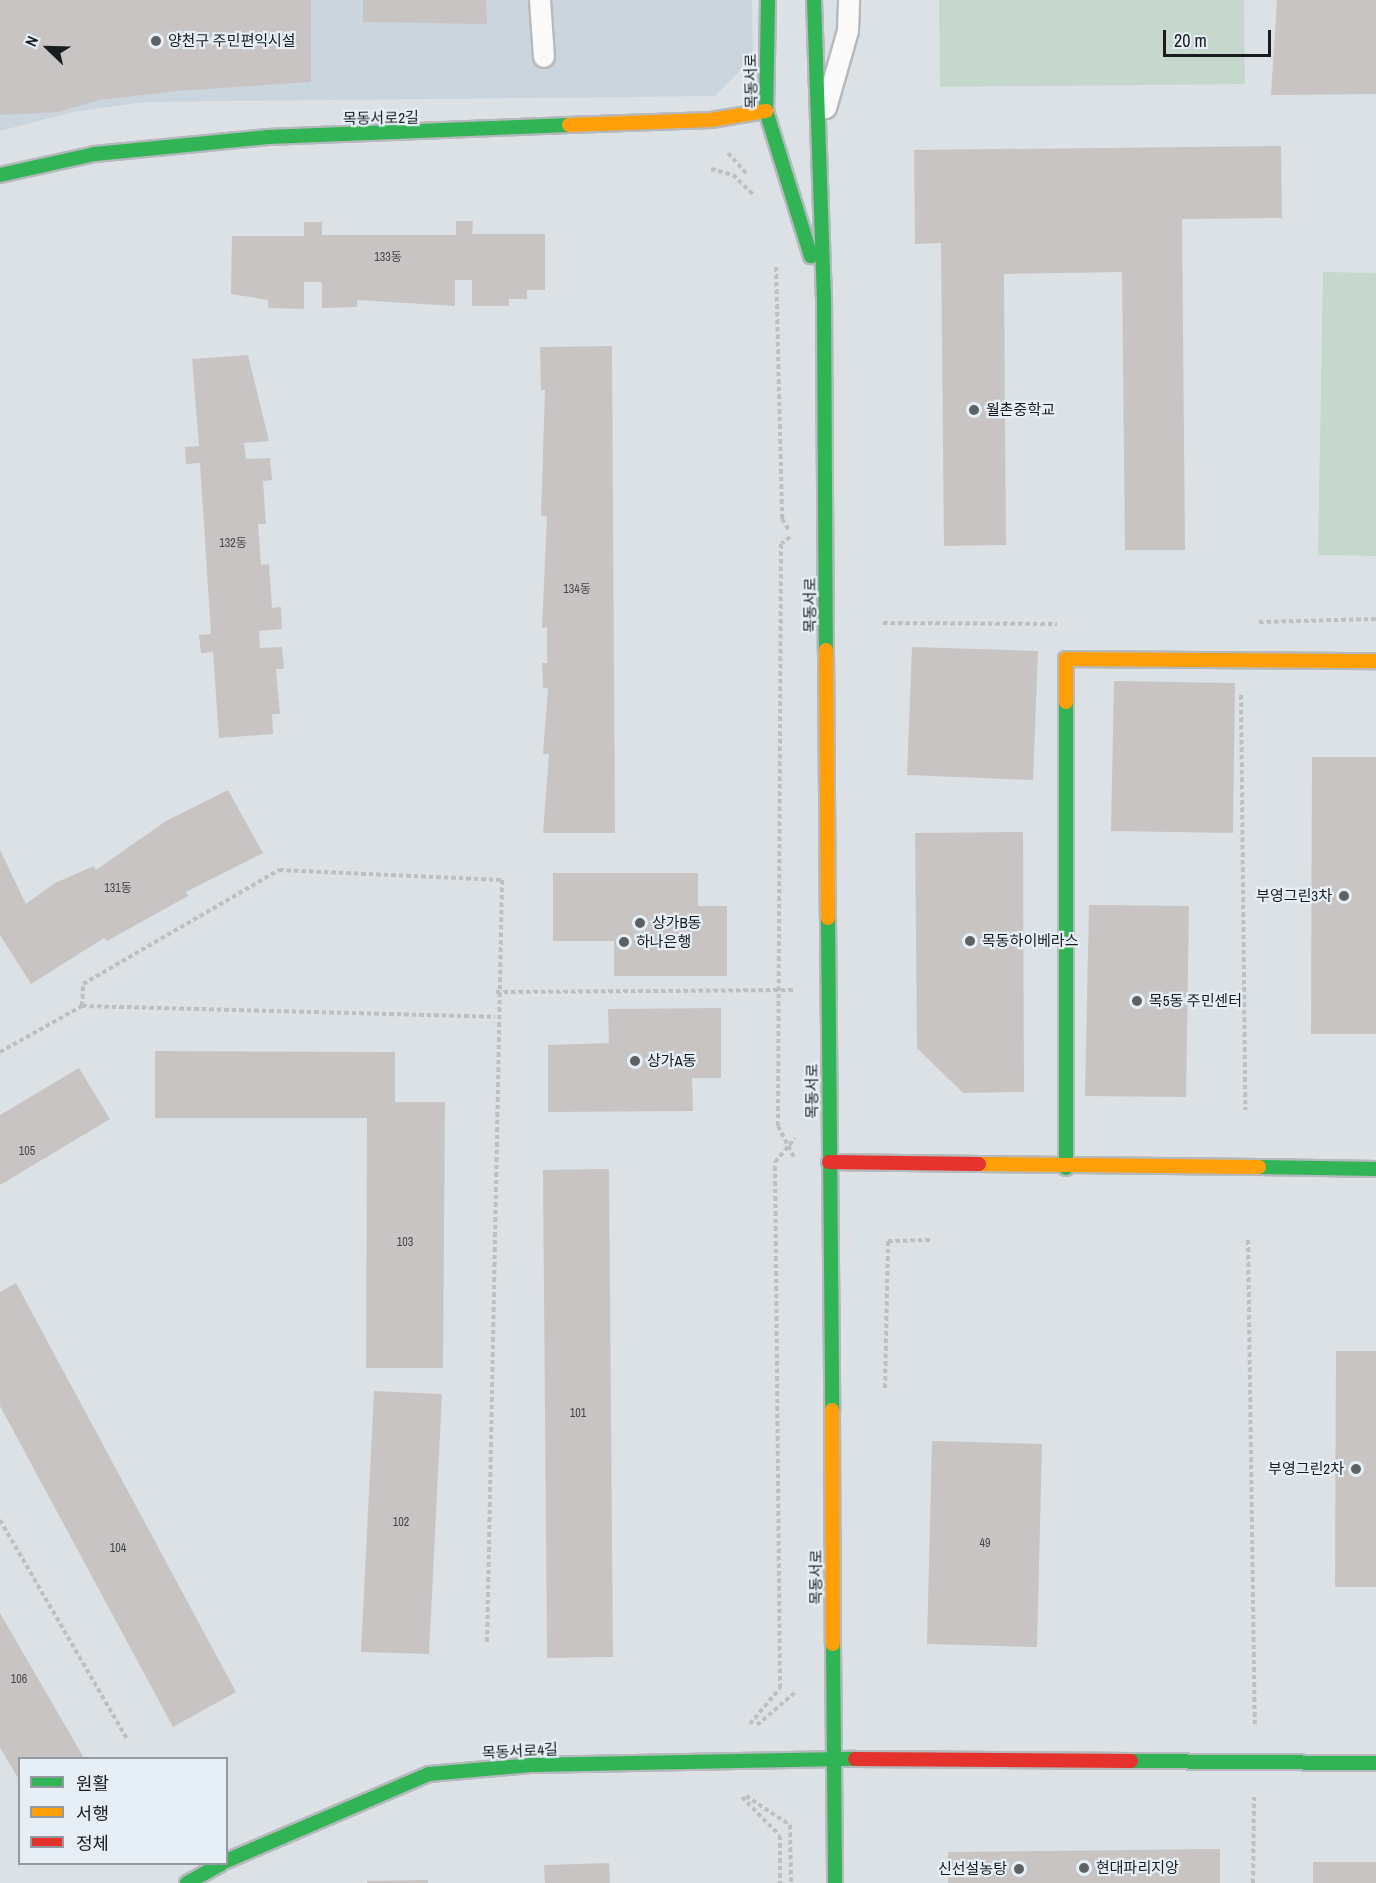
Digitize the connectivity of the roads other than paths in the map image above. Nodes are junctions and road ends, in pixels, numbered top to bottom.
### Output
1 (540, 0) edge
2 (768, 0) edge
3 (814, 0) edge
4 (849, 0) edge
5 (544, 57) dead end
6 (766, 111) junction
7 (819, 135) junction
8 (0, 175) edge
9 (824, 298) junction
10 (1376, 661) edge
11 (830, 1162) junction
12 (1066, 1168) junction
13 (1376, 1169) edge
14 (833, 1759) junction
15 (1376, 1763) edge
16 (228, 1860) edge
17 (218, 1865) edge
18 (187, 1883) edge
19 (835, 1883) edge

1 - 5 lane
2 - 6 street, 목동서로
3 - 7 street, 목동서로
4 - 7 lane
6 - 8 street, 목동서로2길
6 - 9 street, 목동서로
7 - 9 street, 목동서로
9 - 11 street, 목동서로
10 - 12 street
11 - 12 street
11 - 14 street, 목동서로
12 - 13 street
14 - 15 street, 목동서로4길
14 - 16 street, 목동서로4길
14 - 19 street, 목동서로
17 - 18 street

